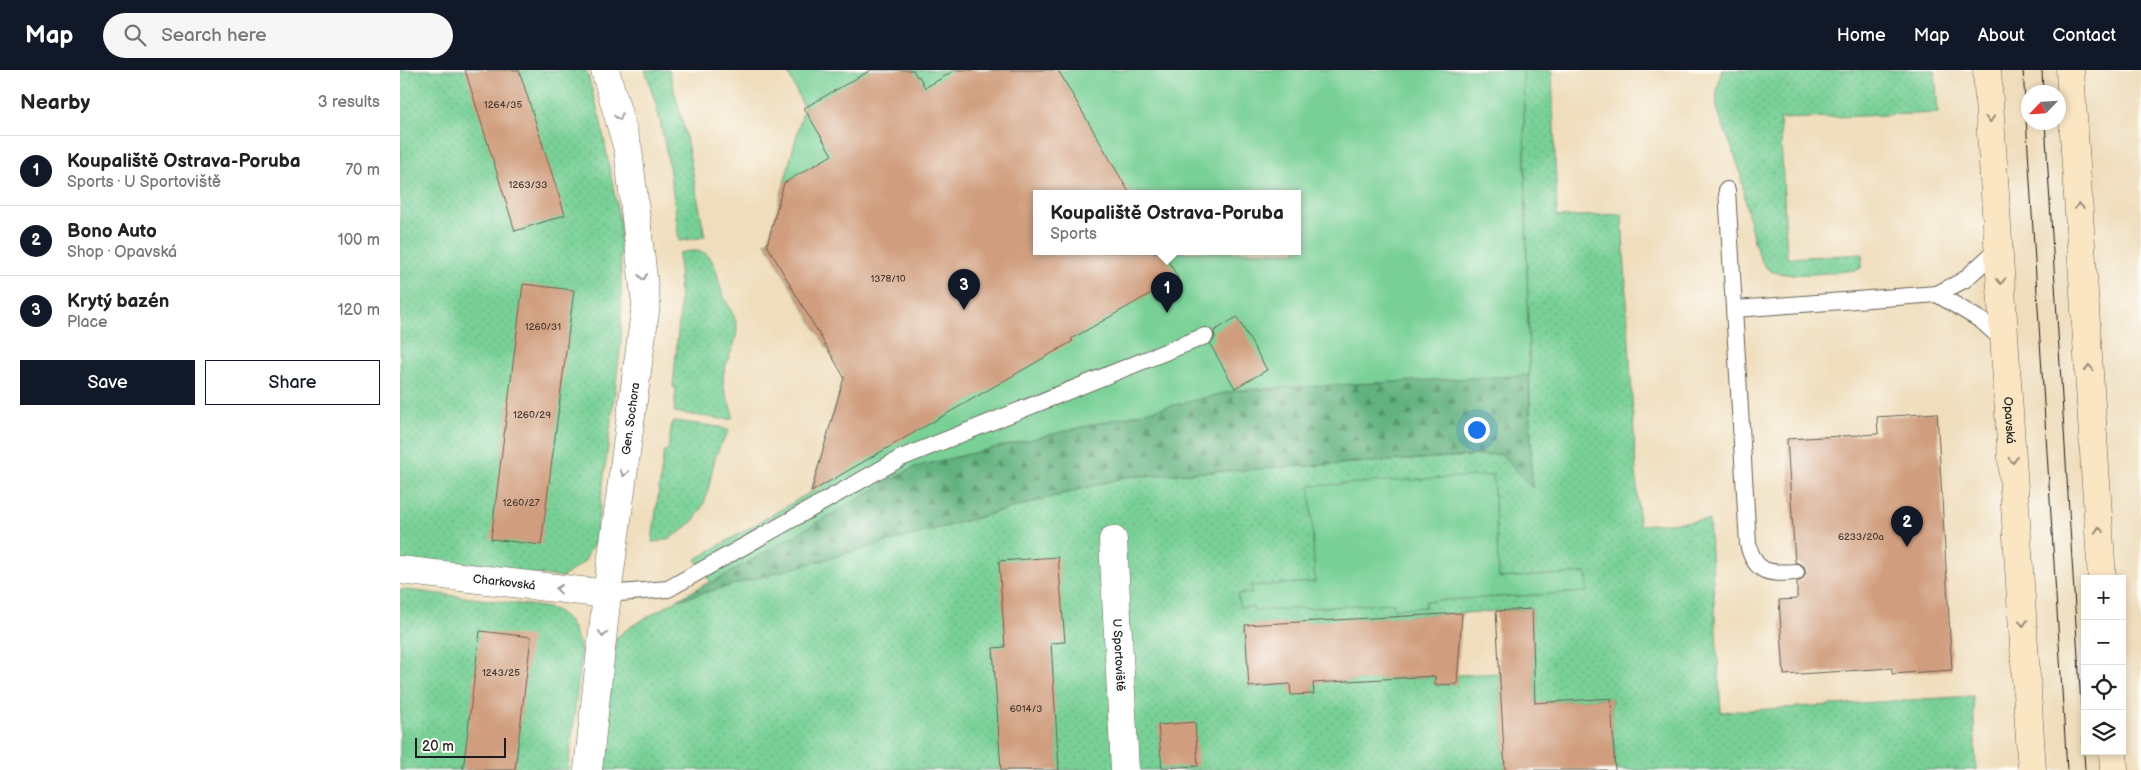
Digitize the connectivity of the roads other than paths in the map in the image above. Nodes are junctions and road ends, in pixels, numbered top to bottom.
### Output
1 (605, 70) edge
2 (1987, 70) edge
3 (2070, 70) edge
4 (1727, 190) dead end
5 (1999, 248) junction
6 (1937, 294) junction
7 (1735, 309) junction
8 (1205, 336) dead end
9 (2005, 342) junction
10 (1113, 540) dead end
11 (400, 570) edge
12 (1796, 572) dead end
13 (2102, 575) edge
14 (608, 594) junction
15 (2113, 755) edge
16 (588, 770) edge
17 (1125, 770) edge
18 (2032, 770) edge
19 (2114, 770) edge

1 -> 14 street, Gen. Sochora
2 -> 5 main road, Opavská
13 -> 3 main road
4 - 7 lane
5 - 6 lane
5 -> 9 main road, Opavská
6 - 7 lane
6 - 9 lane
7 - 12 lane
8 - 14 lane
9 -> 18 main road, Opavská
10 - 17 street, U Sportoviště
14 -> 11 street, Charkovská
14 -> 16 street, Gen. Sochora
15 - 19 main road

